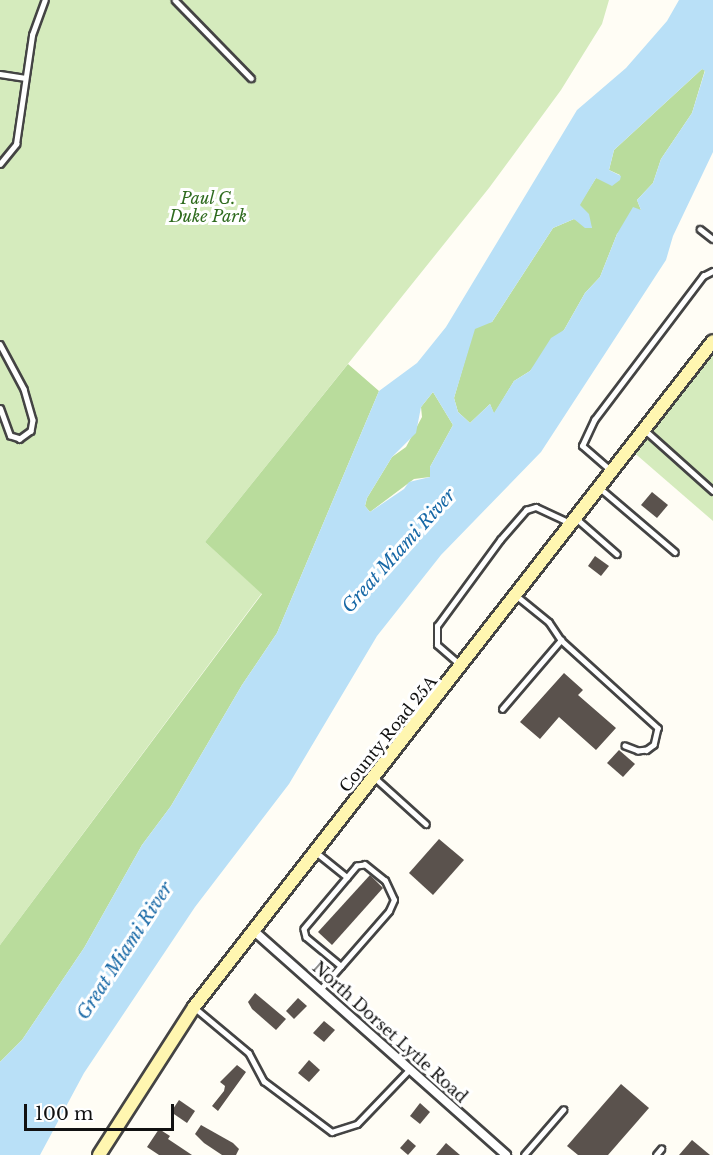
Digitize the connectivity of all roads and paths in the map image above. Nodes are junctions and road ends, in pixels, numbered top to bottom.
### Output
1 (45, 0) edge
2 (175, 0) edge
3 (0, 74) edge
4 (24, 78) junction
5 (251, 78) dead end
6 (0, 164) edge
7 (700, 229) dead end
8 (713, 239) edge
9 (713, 271) edge
10 (713, 341) edge
11 (0, 344) edge
12 (0, 409) edge
13 (646, 431) junction
14 (614, 472) junction
15 (601, 489) junction
16 (713, 492) edge
17 (575, 522) junction
18 (675, 552) dead end
19 (617, 554) dead end
20 (517, 596) junction
21 (561, 640) junction
22 (462, 667) junction
23 (502, 709) dead end
24 (626, 746) dead end
25 (374, 777) junction
26 (426, 824) dead end
27 (315, 851) junction
28 (347, 877) junction
29 (254, 931) junction
30 (341, 966) junction
31 (320, 990) junction
32 (194, 1006) junction
33 (410, 1069) junction
34 (563, 1110) dead end
35 (661, 1149) dead end
36 (99, 1155) edge
37 (506, 1155) edge
38 (524, 1155) edge
39 (656, 1155) edge

1 - 4 lane
2 - 5 lane
3 - 4 lane
4 - 6 lane
7 - 8 lane
9 - 14 lane
10 - 13 main road, County Road 25A
11 - 12 lane
13 - 14 main road, County Road 25A
13 - 16 lane
14 - 15 main road, County Road 25A
15 - 17 main road, County Road 25A
15 - 18 lane
17 - 19 lane
17 - 20 main road, County Road 25A
17 - 22 lane
20 - 21 lane
20 - 22 main road, County Road 25A
21 - 23 lane
21 - 24 lane
22 - 25 main road, County Road 25A
25 - 26 lane
25 - 27 main road, County Road 25A
27 - 28 lane
27 - 29 main road, County Road 25A
28 - 30 lane
28 - 30 lane
29 - 31 street, North Dorset Lytle Road
29 - 32 main road, County Road 25A
30 - 31 lane
31 - 33 street, North Dorset Lytle Road
32 - 33 lane
32 - 36 main road, County Road 25A
33 - 37 street, North Dorset Lytle Road
34 - 38 lane
35 - 39 lane

